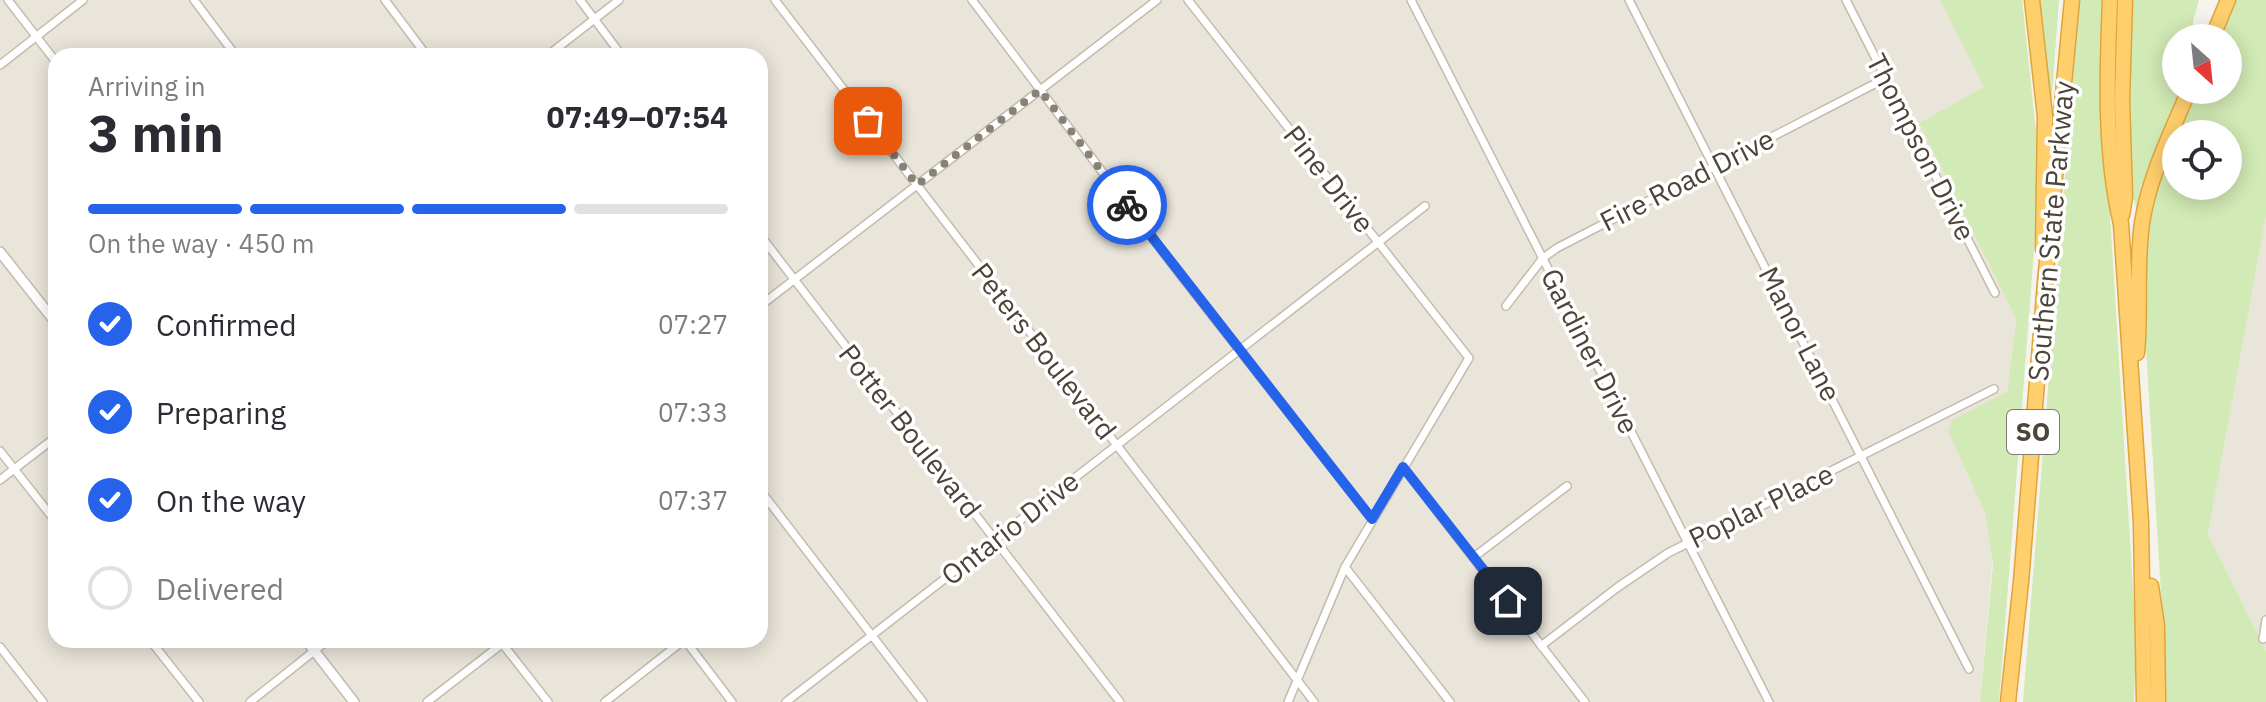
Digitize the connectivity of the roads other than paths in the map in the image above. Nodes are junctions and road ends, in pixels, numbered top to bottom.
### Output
1 (8, 0) edge
2 (83, 0) edge
3 (194, 0) edge
4 (385, 0) edge
5 (580, 0) edge
6 (619, 0) edge
7 (775, 0) edge
8 (972, 0) edge
9 (1157, 0) edge
10 (1188, 0) edge
11 (1411, 0) edge
12 (1629, 0) edge
13 (1846, 0) edge
14 (2032, 0) edge
15 (2072, 0) edge
16 (2110, 0) edge
17 (2125, 0) edge
18 (2228, 0) edge
19 (594, 19) junction
20 (2218, 24) edge
21 (36, 37) junction
22 (230, 48) edge
23 (421, 48) edge
24 (557, 48) edge
25 (616, 48) edge
26 (48, 52) edge
27 (0, 65) edge
28 (1886, 78) junction
29 (1040, 90) junction
30 (2183, 104) edge
31 (1714, 165) junction
32 (917, 185) junction
33 (1425, 206) dead end
34 (2121, 224) junction
35 (1378, 241) junction
36 (768, 245) edge
37 (2, 258) edge
38 (1543, 258) junction
39 (794, 279) junction
40 (2045, 282) junction
41 (1995, 293) dead end
42 (768, 300) edge
43 (1506, 306) dead end
44 (48, 313) edge
45 (1240, 347) junction
46 (1994, 389) dead end
47 (2133, 403) junction
48 (48, 443) edge
49 (1117, 445) junction
50 (0, 451) edge
51 (1862, 456) junction
52 (1403, 467) junction
53 (14, 469) junction
54 (0, 480) edge
55 (1567, 486) dead end
56 (768, 500) edge
57 (48, 512) edge
58 (1372, 519) junction
59 (2141, 522) junction
60 (994, 540) junction
61 (1687, 543) junction
62 (1474, 557) junction
63 (1345, 567) junction
64 (2021, 582) junction
65 (2266, 620) edge
66 (872, 636) junction
67 (2263, 639) dead end
68 (1541, 646) junction
69 (0, 647) edge
70 (156, 648) edge
71 (312, 648) edge
72 (318, 648) edge
73 (494, 648) edge
74 (508, 648) edge
75 (674, 648) edge
76 (690, 648) edge
77 (314, 651) junction
78 (1969, 669) dead end
79 (1297, 680) junction
80 (43, 702) edge
81 (199, 702) edge
82 (250, 702) edge
83 (354, 702) edge
84 (427, 702) edge
85 (548, 702) edge
86 (605, 702) edge
87 (732, 702) edge
88 (786, 702) edge
89 (923, 702) edge
90 (1120, 702) edge
91 (1288, 702) edge
92 (1314, 702) edge
93 (1450, 702) edge
94 (1585, 702) edge
95 (1769, 702) edge
96 (2008, 702) edge
97 (2015, 702) edge
98 (2144, 702) edge
99 (2158, 702) edge

1 - 21 street
2 - 21 street
3 - 22 street
4 - 23 street
5 - 19 street
6 - 19 street
7 - 32 street, Peters Boulevard
8 - 29 street
9 - 29 street
10 - 35 street, Pine Drive
11 - 38 street, Gardiner Drive
12 - 31 street, Manor Lane
13 - 28 street, Thompson Drive
14 - 40 highway
15 - 40 highway, Southern State Parkway / SO
16 - 34 highway, Southern State Parkway
17 - 34 highway, Southern State Parkway
18 - 20 highway
19 - 24 street
19 - 25 street
21 - 26 street
21 - 27 street
28 - 31 street, Fire Road Drive
28 - 41 street, Thompson Drive
29 - 32 street
29 - 45 street
30 - 47 highway
31 - 38 street, Fire Road Drive
31 - 51 street, Manor Lane
32 - 39 street
32 - 49 street, Peters Boulevard
33 - 35 street, Ontario Drive
34 - 47 highway, Southern State Parkway
35 - 45 street, Ontario Drive
35 - 52 street, Pine Drive
36 - 39 street, Potter Boulevard
37 - 44 street
38 - 43 street, Fire Road Drive
38 - 61 street, Gardiner Drive
39 - 42 street
39 - 60 street, Potter Boulevard
40 - 64 highway, Southern State Parkway / SO
45 - 49 street, Ontario Drive
45 - 58 street
46 - 51 street, Poplar Place
47 - 59 highway, Southern State Parkway
48 - 53 street
49 - 60 street, Ontario Drive
49 - 79 street, Peters Boulevard
50 - 53 street
51 - 61 street, Poplar Place
51 - 78 street, Manor Lane
52 - 58 street
52 - 62 street
53 - 54 street
53 - 57 street
55 - 62 street
56 - 66 street
58 - 63 street
59 - 98 highway, Southern State Parkway
59 - 99 highway
60 - 66 street, Ontario Drive
60 - 90 street, Potter Boulevard
61 - 68 street, Poplar Place
61 - 95 street, Gardiner Drive
62 - 68 street
63 - 79 street
63 - 93 street
64 - 96 highway, Southern State Parkway / SO
64 - 97 highway
65 - 67 street
66 - 88 street, Ontario Drive
66 - 89 street
68 - 94 street
69 - 80 street
70 - 81 street
71 - 77 street
72 - 77 street
73 - 84 street
74 - 85 street
75 - 86 street
76 - 87 street
77 - 82 street
77 - 83 street
79 - 91 street
79 - 92 street, Peters Boulevard

